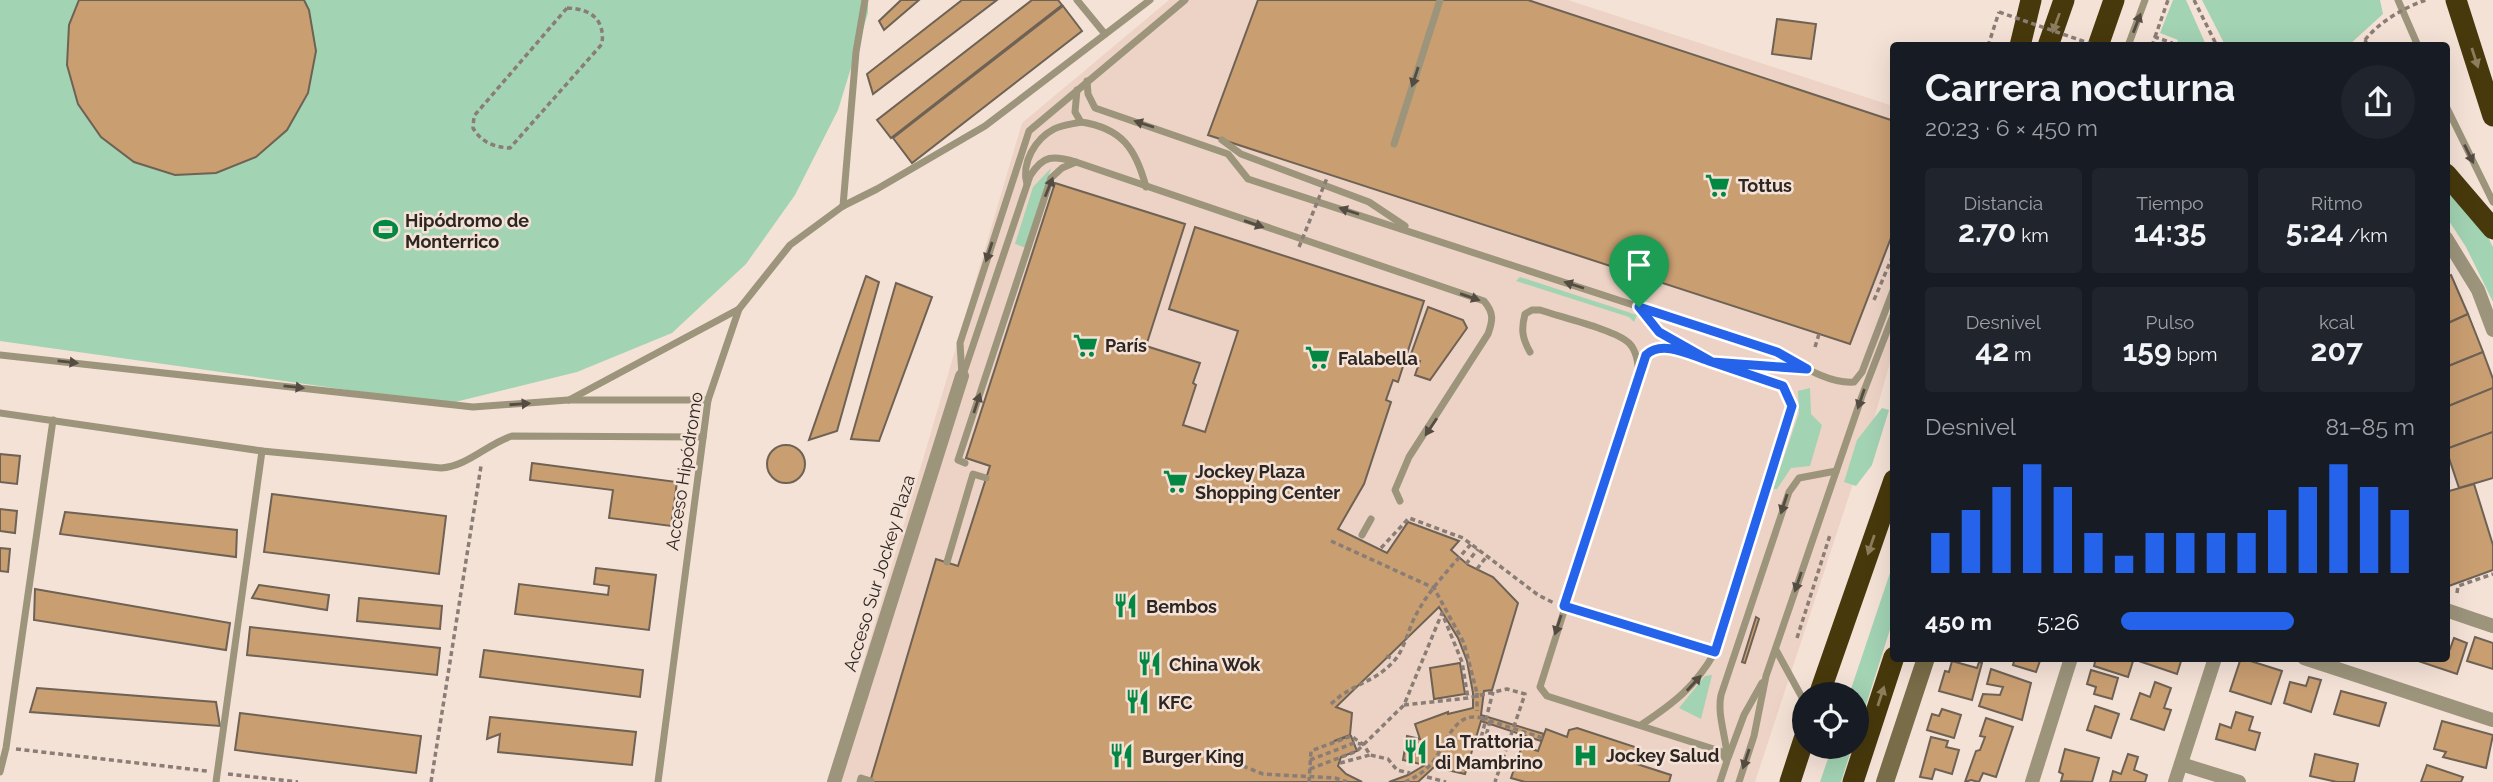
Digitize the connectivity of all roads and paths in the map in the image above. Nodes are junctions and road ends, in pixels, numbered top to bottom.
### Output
1 (865, 0) edge
2 (1077, 0) edge
3 (1150, 0) edge
4 (1185, 0) edge
5 (1440, 0) edge
6 (2031, 0) edge
7 (2064, 0) edge
8 (2114, 0) edge
9 (2145, 0) edge
10 (2168, 0) edge
11 (2194, 0) edge
12 (2399, 0) edge
13 (2426, 0) edge
14 (2456, 0) edge
15 (583, 8) joint
16 (1105, 34) junction
17 (2155, 37) junction
18 (1989, 42) edge
19 (2021, 42) edge
20 (2049, 42) edge
21 (2086, 42) edge
22 (2099, 42) edge
23 (2129, 42) edge
24 (2153, 42) edge
25 (2169, 42) edge
26 (2215, 42) edge
27 (2366, 42) edge
28 (2416, 42) edge
29 (1089, 79) junction
30 (1077, 89) junction
31 (2450, 114) edge
32 (2493, 116) edge
33 (1082, 121) junction
34 (1222, 140) dead end
35 (1394, 144) dead end
36 (1076, 163) junction
37 (1327, 178) dead end
38 (2450, 179) edge
39 (1027, 185) junction
40 (1146, 187) junction
41 (2493, 202) edge
42 (843, 206) junction
43 (2493, 229) edge
44 (1414, 232) junction
45 (2450, 244) edge
46 (1299, 247) dead end
47 (1890, 299) edge
48 (1639, 307) junction
49 (739, 309) junction
50 (1890, 324) edge
51 (2493, 330) edge
52 (1819, 334) dead end
53 (1815, 347) dead end
54 (1531, 352) dead end
55 (0, 355) edge
56 (1712, 362) junction
57 (1807, 369) junction
58 (1639, 374) junction
59 (962, 376) junction
60 (568, 400) junction
61 (708, 400) junction
62 (0, 413) edge
63 (53, 420) junction
64 (703, 437) junction
65 (484, 450) junction
66 (262, 451) junction
67 (965, 463) dead end
68 (1836, 471) junction
69 (986, 478) dead end
70 (1890, 491) edge
71 (1400, 501) dead end
72 (1371, 519) dead end
73 (1362, 535) dead end
74 (1830, 535) dead end
75 (1331, 541) dead end
76 (1471, 544) junction
77 (1381, 548) dead end
78 (1478, 549) junction
79 (1487, 556) junction
80 (947, 562) dead end
81 (1466, 564) dead end
82 (1477, 569) dead end
83 (2493, 574) edge
84 (1434, 588) junction
85 (1442, 590) dead end
86 (2457, 593) dead end
87 (1438, 596) junction
88 (1564, 606) junction
89 (1438, 608) dead end
90 (2450, 611) edge
91 (1442, 614) junction
92 (2493, 625) edge
93 (1797, 638) dead end
94 (1776, 650) junction
95 (1715, 652) junction
96 (1386, 656) dead end
97 (1396, 660) junction
98 (1892, 662) edge
99 (1925, 662) edge
100 (2070, 662) edge
101 (2214, 662) edge
102 (2316, 662) edge
103 (1766, 676) junction
104 (1794, 682) edge
105 (1824, 682) edge
106 (1493, 692) junction
107 (1468, 698) junction
108 (1331, 704) dead end
109 (1404, 705) junction
110 (1476, 714) junction
111 (2493, 720) edge
112 (1490, 721) junction
113 (1641, 724) junction
114 (1543, 738) dead end
115 (1364, 745) junction
116 (6, 748) junction
117 (1370, 755) junction
118 (1797, 759) edge
119 (1310, 760) junction
120 (1727, 761) junction
121 (1235, 763) dead end
122 (1340, 763) dead end
123 (2181, 764) junction
124 (1310, 769) junction
125 (0, 772) edge
126 (218, 773) junction
127 (1410, 773) dead end
128 (1427, 777) dead end
129 (1310, 779) edge
130 (871, 781) edge
131 (216, 782) edge
132 (298, 782) edge
133 (431, 782) edge
134 (658, 782) edge
135 (834, 782) edge
136 (860, 782) edge
137 (1347, 782) edge
138 (1405, 782) edge
139 (1446, 782) edge
140 (1495, 782) edge
141 (1720, 782) edge
142 (1739, 782) edge
143 (1790, 782) edge
144 (1853, 782) edge
145 (1885, 782) edge
146 (2032, 782) edge
147 (2175, 782) edge
148 (2239, 782) edge

1 - 42 lane
2 - 16 lane
3 - 16 lane, Acceso Hipódromo
4 - 29 lane
5 -> 35 lane
6 - 19 highway
7 -> 20 highway
8 - 22 highway
23 -> 9 lane
10 - 17 path
11 - 26 path
12 - 28 lane
13 - 27 path, bridge
14 -> 32 highway
15 - 15 path
16 - 42 lane, Acceso Hipódromo
17 - 24 path
17 - 25 path
18 - 21 path, bridge
29 - 30 lane
44 -> 29 lane
30 - 33 lane
30 -> 59 lane
31 -> 41 lane
33 - 39 lane
33 - 40 lane
34 - 44 lane
36 - 39 lane
36 - 40 lane
67 -> 36 lane
37 - 46 path, bridge
38 - 43 highway
39 - 59 lane
40 -> 71 lane
42 - 49 lane, Acceso Hipódromo
48 -> 44 lane
45 - 51 street
47 - 57 lane
48 - 56 lane
48 - 57 lane
49 - 60 lane
49 - 61 lane, Acceso Hipódromo
50 -> 68 lane
52 - 53 path
54 - 58 lane
55 -> 60 lane
56 - 57 lane
56 - 58 lane
56 - 95 lane
58 - 88 lane
59 - 135 street, Acceso Sur Jockey Plaza
60 - 61 lane
61 - 64 lane, Acceso Hipódromo
62 - 63 lane
63 - 66 lane
63 - 116 lane
64 - 65 lane
64 - 134 lane, Acceso Hipódromo
65 - 66 lane
65 - 133 path
66 - 126 lane
68 -> 94 lane
68 -> 120 lane
69 - 80 lane
70 -> 105 highway
72 - 73 lane
74 - 93 path
75 - 84 path
76 - 77 path
76 - 78 path
76 - 84 path
78 - 79 path
78 - 81 path
79 - 82 path
79 - 88 path
83 - 86 path
84 - 87 path
84 - 97 path
85 - 87 path
87 - 110 path, bridge
88 - 95 path
88 -> 113 lane
89 - 91 path
90 - 92 street
91 - 107 path
91 - 109 path
94 - 103 lane
94 - 104 lane
113 -> 95 lane
96 - 97 path
97 - 108 path
144 -> 98 highway
99 - 145 main road
100 - 146 street
101 - 123 street
102 - 111 street
103 - 120 lane
103 -> 142 lane
106 - 107 path
106 - 112 path
106 - 140 path
107 - 109 path
109 - 115 path
110 - 112 path, bridge
110 - 138 path
112 - 114 path, bridge
113 - 120 lane
115 - 117 path
115 - 119 path
115 - 119 path
115 - 124 path
116 - 125 lane
116 - 126 path
117 - 122 path
117 - 127 path
118 - 143 highway
119 - 124 path
120 - 141 lane
121 - 129 path
123 - 147 street
123 - 148 street
124 - 129 path
126 - 131 lane
126 - 132 path
128 - 139 path
129 - 137 path
130 - 136 lane

